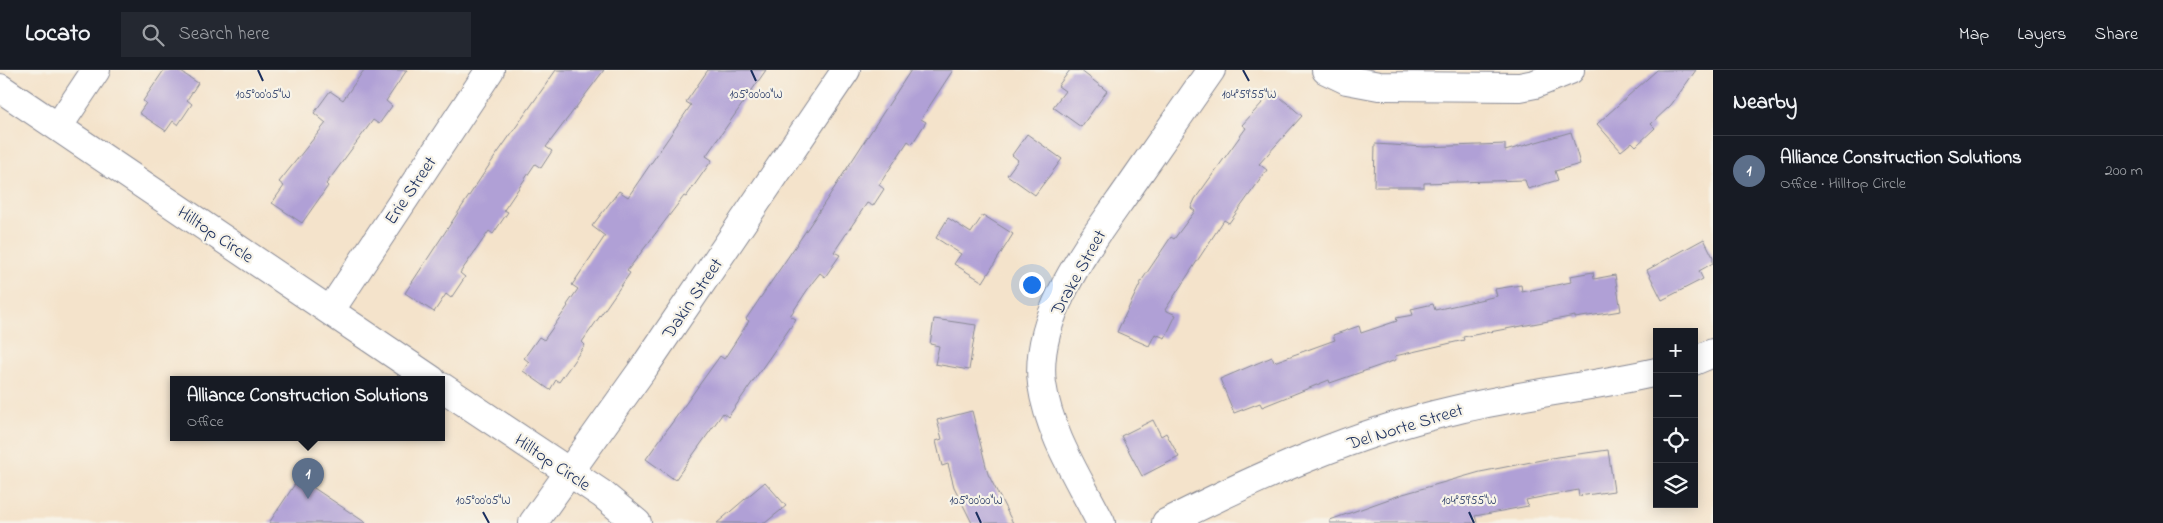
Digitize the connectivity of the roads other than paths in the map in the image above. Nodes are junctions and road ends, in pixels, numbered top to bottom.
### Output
1 (96, 70) edge
2 (490, 70) edge
3 (846, 70) edge
4 (1211, 70) edge
5 (1326, 70) edge
6 (1570, 70) edge
7 (0, 88) edge
8 (58, 127) junction
9 (330, 311) junction
10 (1713, 353) edge
11 (1698, 360) edge
12 (1653, 373) edge
13 (426, 376) edge
14 (445, 389) edge
15 (568, 472) junction
16 (533, 523) edge
17 (636, 523) edge
18 (1101, 523) edge
19 (1166, 523) edge

1 - 8 street
2 - 9 street, Erie Street
3 - 15 street, Dakin Street
4 - 18 street, Drake Street
5 - 6 street
7 - 8 street, Hilltop Circle
8 - 9 street, Hilltop Circle
9 - 13 street, Hilltop Circle
10 - 11 street
12 - 19 street, Del Norte Street
14 - 15 street, Hilltop Circle
15 - 16 street, Dakin Street
15 - 17 street, Hilltop Circle

